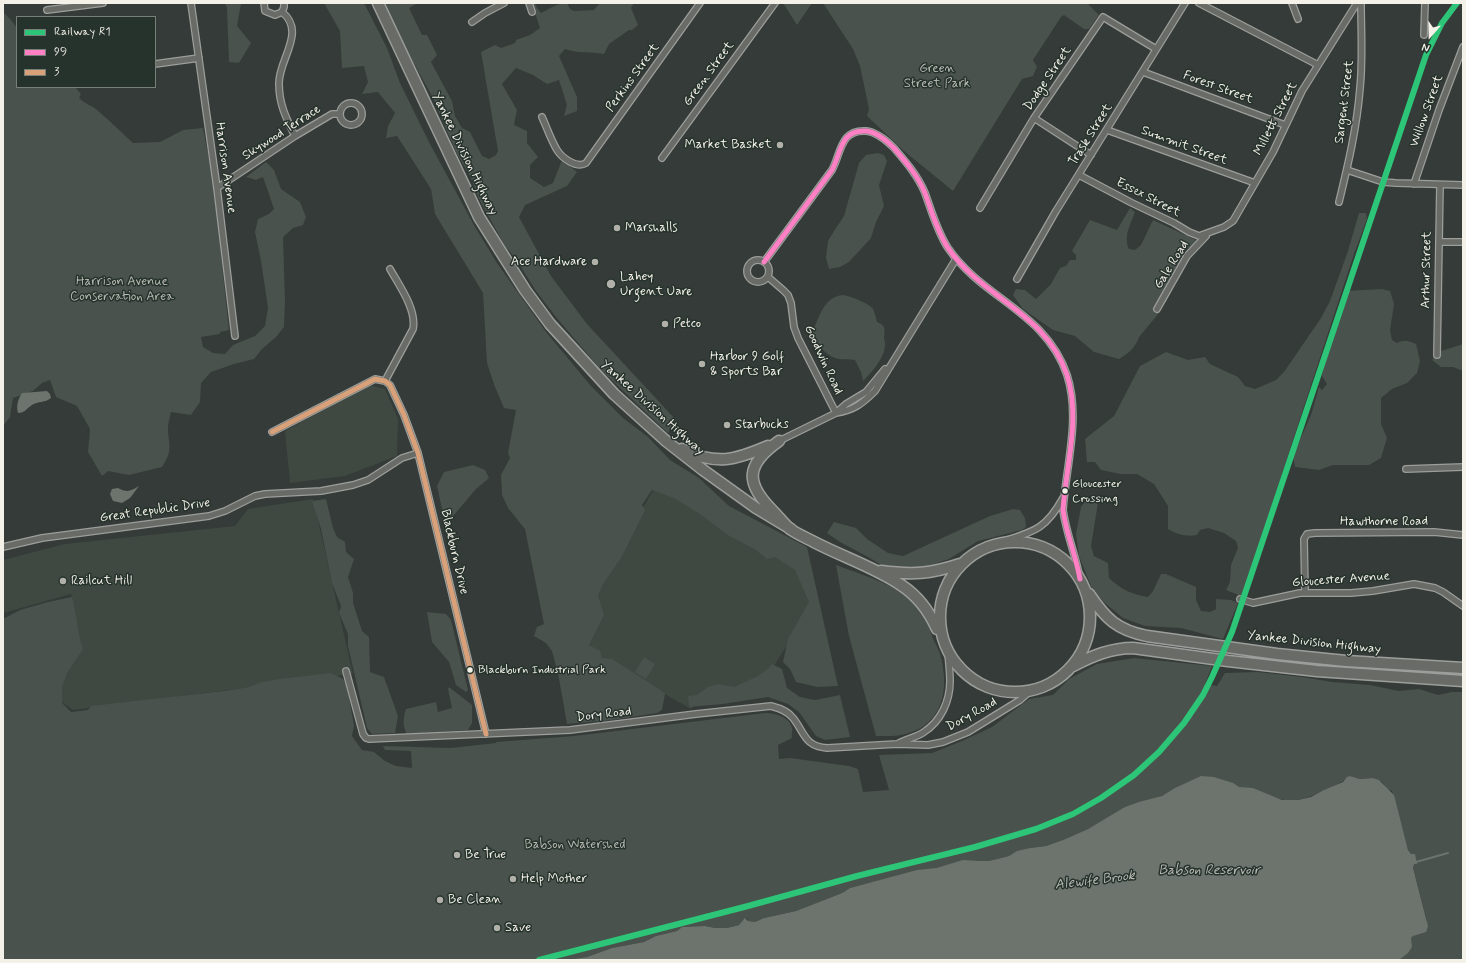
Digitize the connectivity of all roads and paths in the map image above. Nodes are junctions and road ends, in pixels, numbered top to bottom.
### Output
1 (103, 3) edge
2 (191, 3) edge
3 (264, 3) edge
4 (284, 3) edge
5 (378, 3) edge
6 (504, 3) edge
7 (529, 3) edge
8 (700, 3) edge
9 (774, 3) edge
10 (1185, 3) edge
11 (1199, 3) edge
12 (1292, 3) edge
13 (1357, 3) edge
14 (1361, 3) edge
15 (1425, 3) edge
16 (47, 10) dead end
17 (282, 12) junction
18 (532, 12) dead end
19 (1298, 19) dead end
20 (472, 22) dead end
21 (1424, 35) dead end
22 (1156, 49) junction
23 (1462, 50) edge
24 (199, 58) junction
25 (156, 64) edge
26 (1318, 65) junction
27 (1143, 72) junction
28 (340, 114) dead end
29 (542, 117) dead end
30 (1034, 118) junction
31 (1286, 125) junction
32 (1107, 130) junction
33 (295, 136) junction
34 (1091, 155) junction
35 (662, 158) dead end
36 (1347, 170) junction
37 (1079, 175) junction
38 (1255, 183) junction
39 (1414, 184) junction
40 (1440, 184) junction
41 (1463, 185) edge
42 (218, 188) junction
43 (1339, 202) dead end
44 (980, 208) dead end
45 (1207, 234) junction
46 (1439, 242) junction
47 (1463, 242) edge
48 (956, 259) junction
49 (764, 262) junction
50 (390, 269) dead end
51 (768, 277) junction
52 (1017, 278) dead end
53 (1157, 309) dead end
54 (235, 336) dead end
55 (1437, 355) dead end
56 (385, 381) junction
57 (836, 413) junction
58 (272, 432) dead end
59 (666, 441) junction
60 (779, 441) junction
61 (418, 453) junction
62 (1463, 467) edge
63 (1406, 469) dead end
64 (1064, 496) junction
65 (791, 529) junction
66 (1463, 535) edge
67 (998, 543) junction
68 (3, 547) edge
69 (961, 563) junction
70 (874, 570) junction
71 (1080, 579) junction
72 (1086, 590) junction
73 (1305, 592) junction
74 (1240, 599) dead end
75 (1463, 606) edge
76 (942, 640) junction
77 (948, 654) junction
78 (1071, 667) junction
79 (1463, 668) edge
80 (346, 671) dead end
81 (1463, 681) edge
82 (1029, 692) junction
83 (486, 734) junction
84 (897, 744) junction

1 - 16 street
2 - 24 street, Harrison Avenue
3 - 17 street
4 - 17 street
5 - 59 highway, Yankee Division Highway
6 - 20 street
7 - 18 street
8 - 29 street, Perkins Street
9 - 35 street, Green Street
10 - 22 street, Trask Street
11 - 26 street
12 - 19 street
13 - 26 street, Millett Street
14 - 36 street, Sargent Street
15 - 21 street
17 - 33 street
22 - 27 street, Trask Street
22 - 30 street, Dodge Street
23 - 39 street, Willow Street
24 - 25 street
24 - 42 street, Harrison Avenue
26 - 31 street, Millett Street
27 - 31 street, Forest Street
27 - 32 street, Trask Street
28 - 33 street, Skywood Terrace
30 - 34 street
30 - 44 street, Dodge Street
31 - 38 street, Millett Street
32 - 34 street, Trask Street
32 - 38 street, Summit Street
33 - 42 street, Skywood Terrace
34 - 37 street, Trask Street
36 - 39 street
36 - 43 street, Sargent Street
37 - 45 street, Essex Street
37 - 52 street, Trask Street
38 - 45 street, Millett Street
39 - 40 street
40 - 41 street
40 - 46 street, Arthur Street
42 - 54 street, Harrison Avenue
45 - 53 street, Gale Road
46 - 47 street
46 - 55 street, Arthur Street
48 - 49 street
48 - 57 street
48 - 64 street
49 - 51 street
49 - 51 street
50 - 56 street
51 - 57 street, Goodwin Road
56 - 58 street
56 - 61 street, Blackburn Drive
57 - 60 street
59 - 60 highway
59 - 65 highway, Yankee Division Highway
60 - 65 highway
61 - 68 street, Great Republic Drive
61 - 83 street, Blackburn Drive
62 - 63 street
64 - 67 street
64 - 71 street
65 - 70 highway
66 - 73 street, Hawthorne Road
67 - 69 highway
67 - 71 highway
69 - 70 highway
69 - 76 highway
70 - 76 highway
71 - 72 highway
72 - 78 highway
72 - 79 highway, Yankee Division Highway
73 - 74 street, Gloucester Avenue
73 - 75 street, Gloucester Avenue
76 - 77 highway
77 - 82 highway
77 - 84 street, Dory Road
78 - 81 highway, Yankee Division Highway
78 - 82 highway
80 - 83 street, Dory Road
82 - 84 street, Dory Road
83 - 84 street, Dory Road

